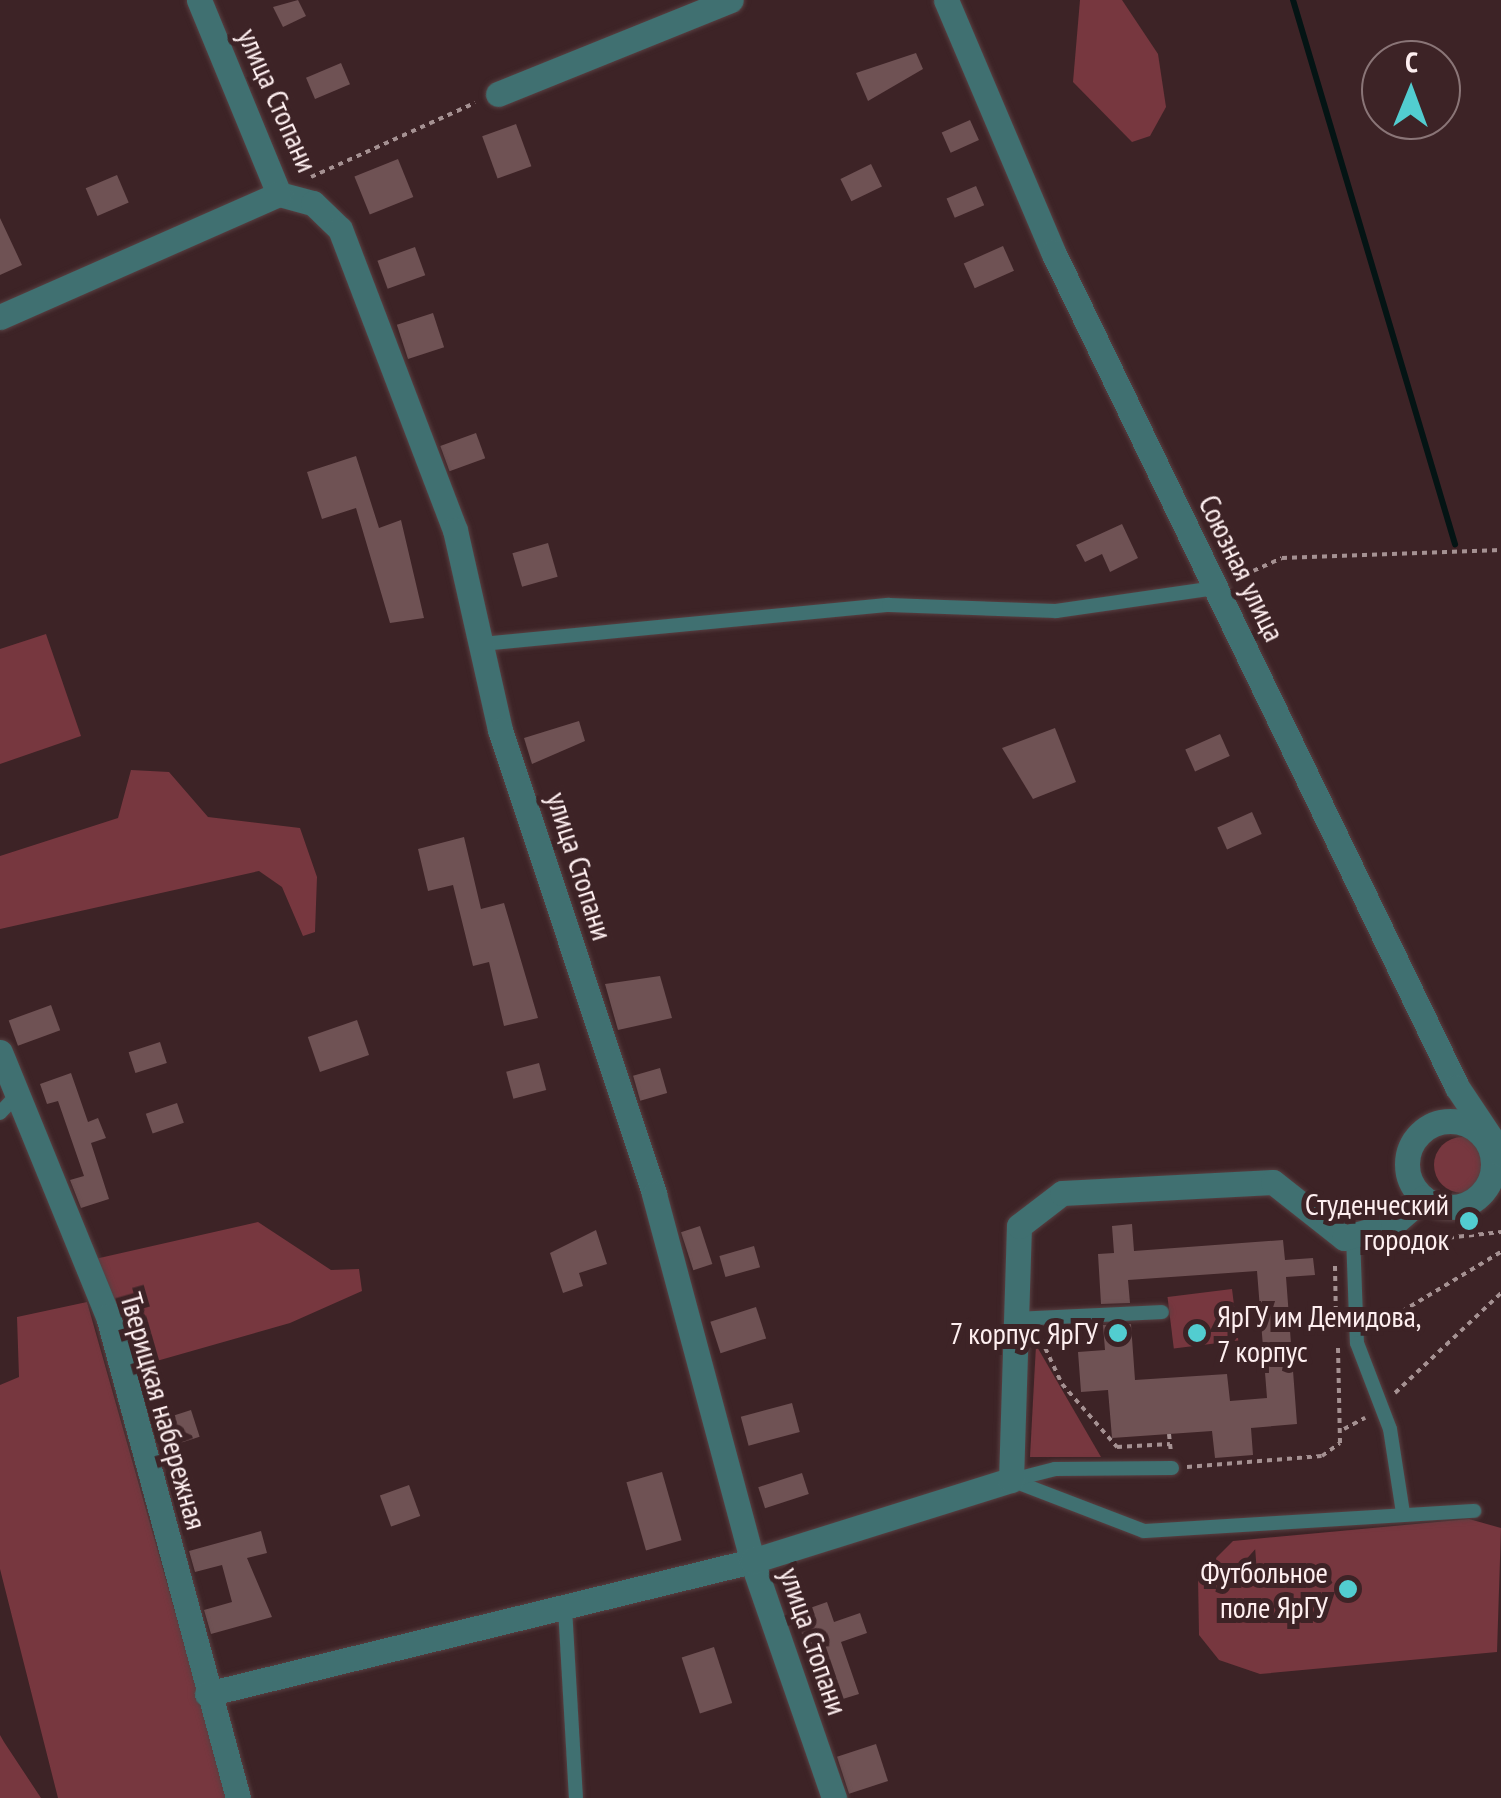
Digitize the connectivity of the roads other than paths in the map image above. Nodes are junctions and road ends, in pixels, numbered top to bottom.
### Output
1 (199, 0) edge
2 (731, 0) edge
3 (946, 0) edge
4 (662, 10) edge
5 (498, 94) road end
6 (279, 194) junction
7 (0, 318) edge
8 (1216, 588) junction
9 (482, 644) junction
10 (0, 1052) edge
11 (7, 1105) edge
12 (1495, 1158) edge
13 (1423, 1198) junction
14 (1350, 1241) junction
15 (1162, 1312) dead end
16 (1016, 1319) junction
17 (1172, 1468) road end
18 (1011, 1480) junction
19 (1474, 1511) dead end
20 (1402, 1513) junction
21 (752, 1561) junction
22 (565, 1608) junction
23 (208, 1694) junction
24 (238, 1798) edge
25 (576, 1798) edge
26 (834, 1798) edge

1 - 6 street, улица Стопани
2 - 4 street
3 - 8 street, Союзная улица
4 - 5 street
6 - 7 street
6 - 9 street, улица Стопани
8 - 9 lane
8 - 12 street, Союзная улица
9 - 21 street, улица Стопани
10 - 11 street, Тверицкая набережная
11 - 23 street, Тверицкая набережная
12 - 13 street
12 - 13 street
13 - 14 street
14 - 16 street
14 - 20 lane
15 - 16 lane
16 - 18 street
17 - 18 lane
18 - 20 lane
18 - 21 street
19 - 20 lane
21 - 22 street
21 - 26 street, улица Стопани
22 - 23 street
22 - 25 lane
23 - 24 street, Тверицкая набережная

